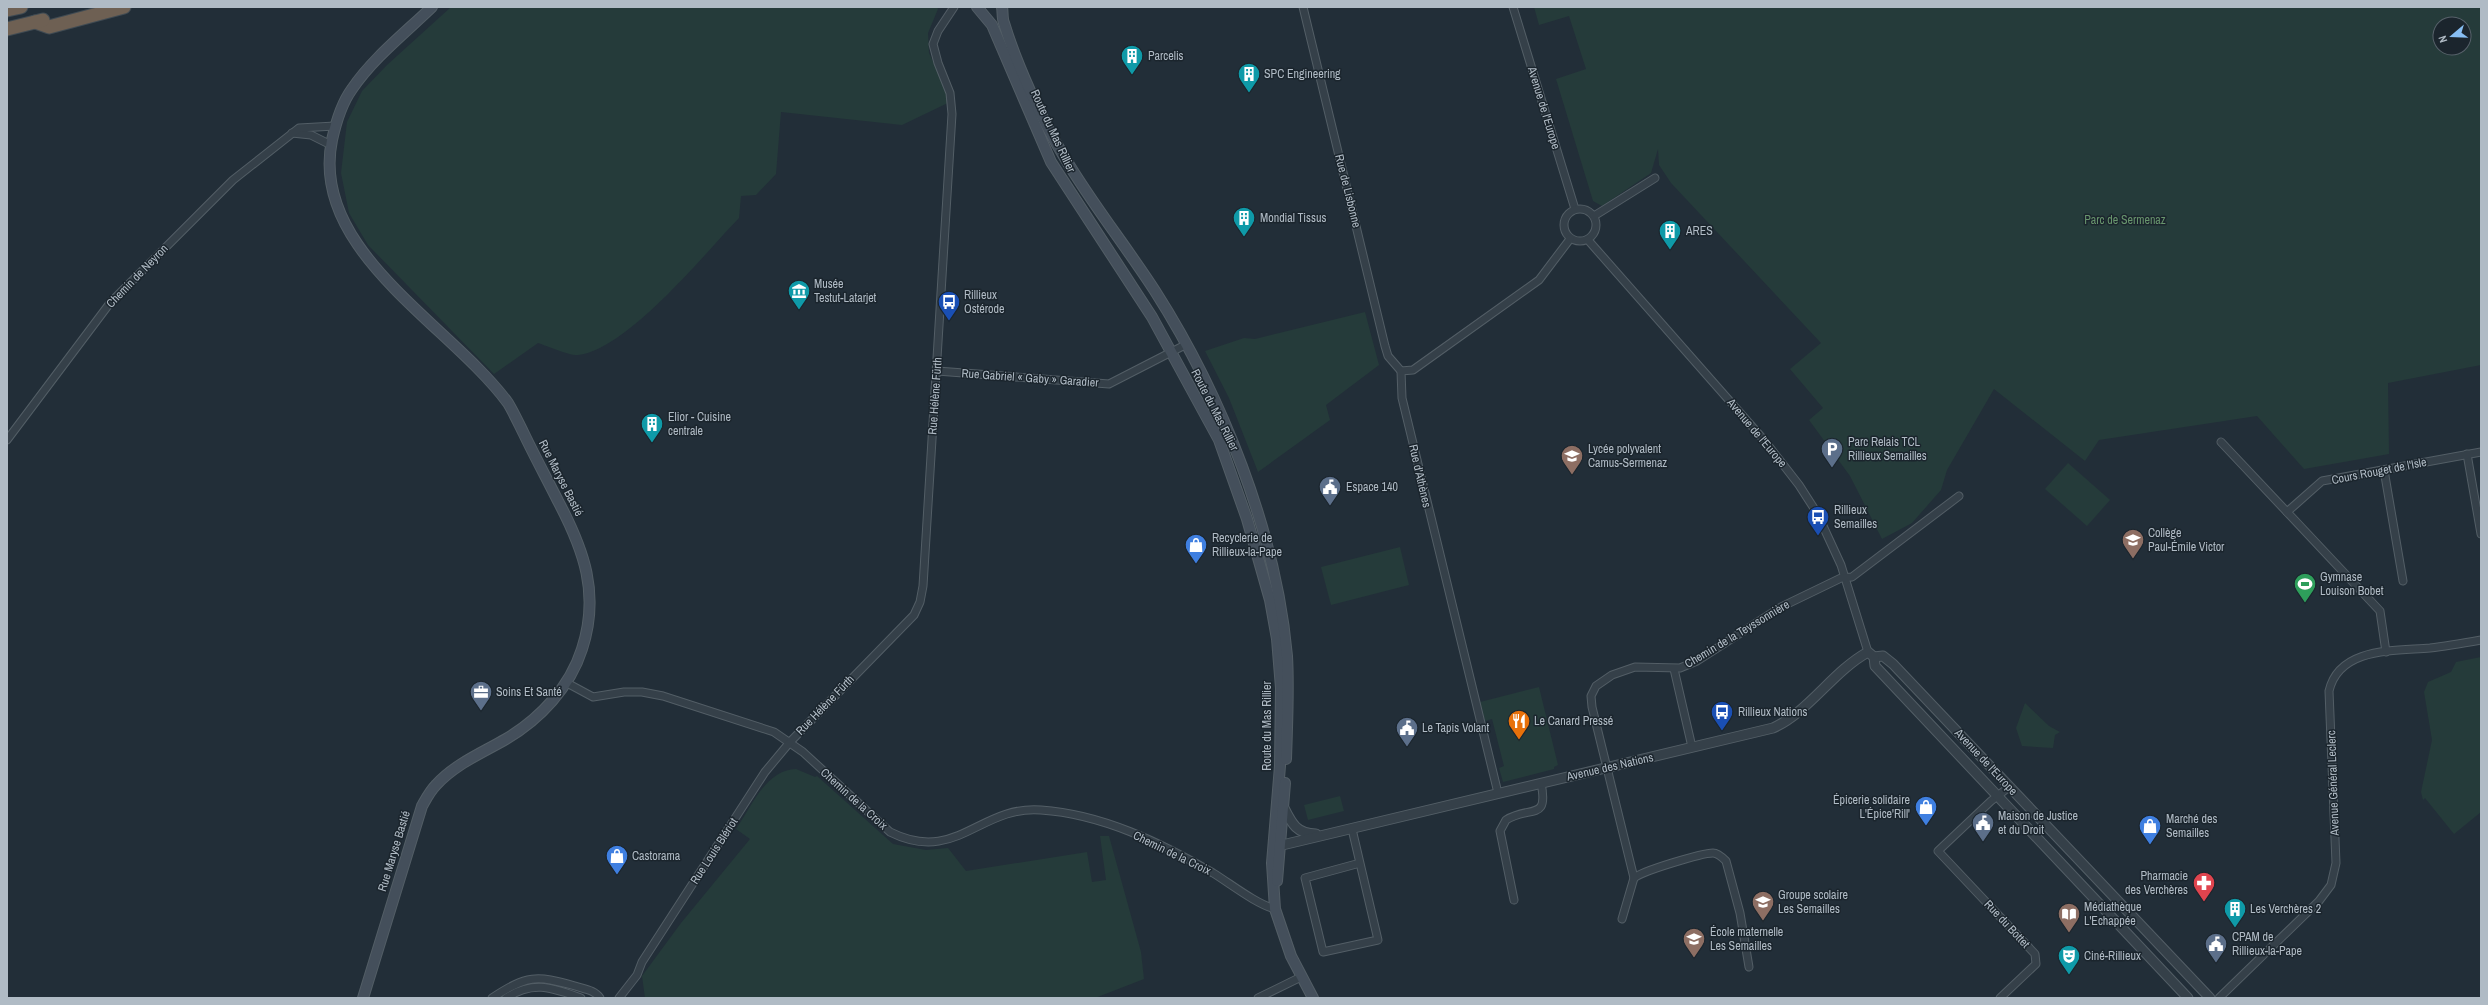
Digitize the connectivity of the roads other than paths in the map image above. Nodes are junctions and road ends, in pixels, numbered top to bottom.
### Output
1 (20, 7) edge
2 (91, 7) edge
3 (124, 7) edge
4 (432, 7) edge
5 (954, 7) edge
6 (977, 7) edge
7 (1002, 7) edge
8 (1303, 7) edge
9 (1513, 7) edge
10 (7, 10) edge
11 (35, 22) junction
12 (7, 29) edge
13 (335, 126) junction
14 (290, 133) junction
15 (331, 145) junction
16 (1655, 178) dead end
17 (1575, 210) junction
18 (1594, 216) junction
19 (1570, 239) junction
20 (1588, 240) junction
21 (1185, 345) junction
22 (1172, 354) junction
23 (937, 371) junction
24 (1401, 371) junction
25 (7, 440) edge
26 (2221, 442) dead end
27 (2481, 452) edge
28 (2467, 454) junction
29 (2384, 470) junction
30 (1959, 496) dead end
31 (2287, 512) junction
32 (2481, 534) edge
33 (1846, 577) junction
34 (2403, 580) dead end
35 (2481, 640) edge
36 (2386, 652) junction
37 (1871, 655) junction
38 (1674, 669) junction
39 (567, 683) junction
40 (790, 742) junction
41 (1692, 747) junction
42 (1606, 767) junction
43 (1541, 783) junction
44 (2009, 787) junction
45 (1498, 793) junction
46 (1998, 797) junction
47 (1284, 808) junction
48 (1352, 829) junction
49 (1327, 833) junction
50 (1277, 846) junction
51 (1360, 863) junction
52 (1634, 878) junction
53 (1514, 900) dead end
54 (1275, 909) junction
55 (1622, 919) dead end
56 (1749, 967) dead end
57 (1301, 977) junction
58 (369, 984) junction
59 (363, 998) edge
60 (367, 998) edge
61 (492, 998) edge
62 (506, 998) edge
63 (581, 998) edge
64 (600, 998) edge
65 (619, 998) edge
66 (1258, 998) edge
67 (1313, 998) edge
68 (2000, 998) edge
69 (2188, 998) edge
70 (2210, 998) edge
71 (2219, 998) edge

1 - 10 highway
2 - 11 highway
3 - 11 highway
4 - 13 main road, Rue Maryse Bastié
5 - 23 street, Rue Hélène Fürth
6 - 22 main road, Route du Mas Rillier
7 - 21 main road, Route du Mas Rillier
8 - 24 street, Rue de Lisbonne
9 - 17 street, Avenue de l'Europe
11 - 12 highway
13 - 14 street, Chemin de Neyron
13 - 15 main road, Rue Maryse Bastié
14 - 15 street
14 - 25 street, Chemin de Neyron
15 - 39 main road, Rue Maryse Bastié
16 - 18 street
17 - 18 street
17 - 19 street
18 - 20 street
19 - 20 street
19 - 24 street
20 - 33 street, Avenue de l'Europe
21 - 22 street, Rue Gabriel « Gaby » Garadier
21 - 47 main road, Route du Mas Rillier
22 - 23 street, Rue Gabriel « Gaby » Garadier
22 - 50 main road, Route du Mas Rillier
23 - 40 street, Rue Hélène Fürth
24 - 45 street, Rue d'Athènes
26 - 31 street
27 - 28 street, Cours Rouget de l'Isle
28 - 29 street, Cours Rouget de l'Isle
28 - 32 street
29 - 31 street, Cours Rouget de l'Isle
29 - 34 street
30 - 33 street, Chemin de la Teyssonnière
31 - 36 street
33 - 37 street, Avenue de l'Europe
33 - 38 street, Chemin de la Teyssonnière
35 - 36 street, Avenue Général Leclerc
36 - 71 street, Avenue Général Leclerc
37 - 41 street, Avenue des Nations
37 - 44 street, Avenue de l'Europe
37 - 46 street, Avenue de l'Europe
38 - 41 street
38 - 42 street, Chemin de la Teyssonnière
39 - 40 street, Chemin de la Croix
39 - 58 main road, Rue Maryse Bastié
40 - 54 street, Chemin de la Croix
40 - 65 street, Rue Louis Blériot
41 - 42 street, Avenue des Nations
42 - 43 street, Avenue des Nations
42 - 52 street, Chemin de la Teyssonnière
43 - 45 street, Avenue des Nations
43 - 53 street
44 - 46 street
44 - 70 street, Avenue de l'Europe
45 - 48 street, Avenue des Nations
46 - 68 street, Rue du Bottet
46 - 69 street, Avenue de l'Europe
47 - 49 street, Avenue des Nations
47 - 50 main road, Route du Mas Rillier
48 - 49 street, Avenue des Nations
48 - 51 street
49 - 50 street, Avenue des Nations
50 - 54 main road, Route du Mas Rillier
51 - 51 street
52 - 55 street
52 - 56 street
54 - 57 main road, Route du Mas Rillier
57 - 66 street
57 - 67 main road, Route du Mas Rillier
58 - 59 main road, Rue Maryse Bastié
58 - 60 main road, Rue Maryse Bastié
61 - 64 street
62 - 63 street

